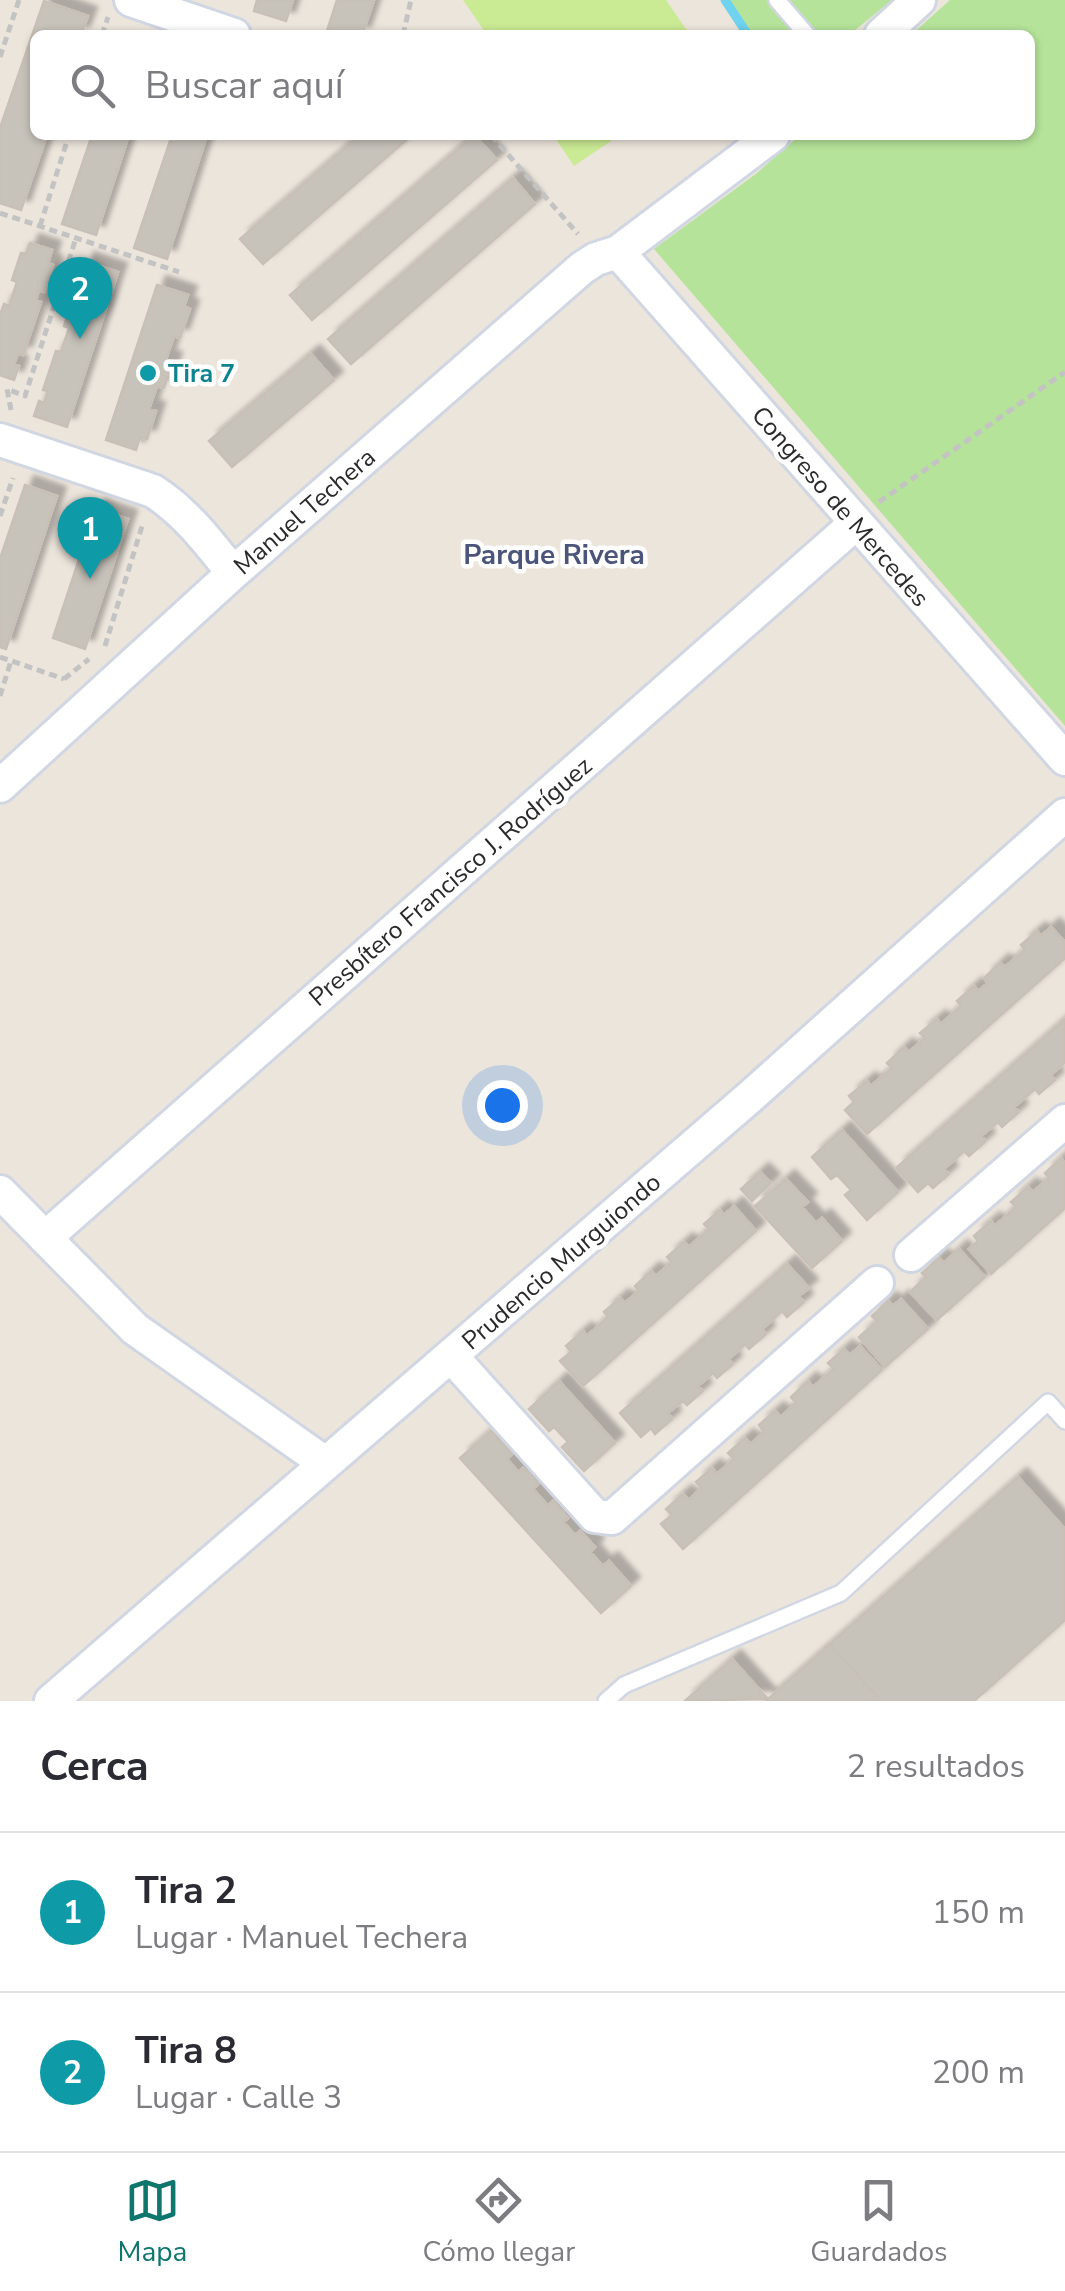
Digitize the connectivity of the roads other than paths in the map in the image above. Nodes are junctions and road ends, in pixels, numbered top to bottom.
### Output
1 (130, 0) edge
2 (778, 0) edge
3 (918, 0) edge
4 (219, 30) edge
5 (803, 30) edge
6 (887, 30) edge
7 (766, 140) edge
8 (618, 252) junction
9 (10, 443) edge
10 (856, 523) junction
11 (233, 573) junction
12 (1065, 760) edge
13 (0, 786) edge
14 (1065, 814) edge
15 (1065, 1121) edge
16 (0, 1192) edge
17 (45, 1238) junction
18 (911, 1256) dead end
19 (877, 1284) dead end
20 (452, 1357) junction
21 (1065, 1422) edge
22 (325, 1462) junction
23 (51, 1701) edge
24 (606, 1701) edge

1 - 4 street
2 - 5 lane
3 - 6 street
7 - 8 street, Manuel Techera
8 - 10 street, Congreso de Mercedes
8 - 11 street, Manuel Techera
9 - 11 street
10 - 12 street, Congreso de Mercedes
10 - 17 street, Presbítero Francisco J. Rodríguez
11 - 13 street, Manuel Techera
14 - 20 street, Prudencio Murguiondo
15 - 18 street
16 - 17 street
17 - 22 street
19 - 20 street
20 - 22 street, Prudencio Murguiondo
21 - 24 lane
22 - 23 street, Prudencio Murguiondo

